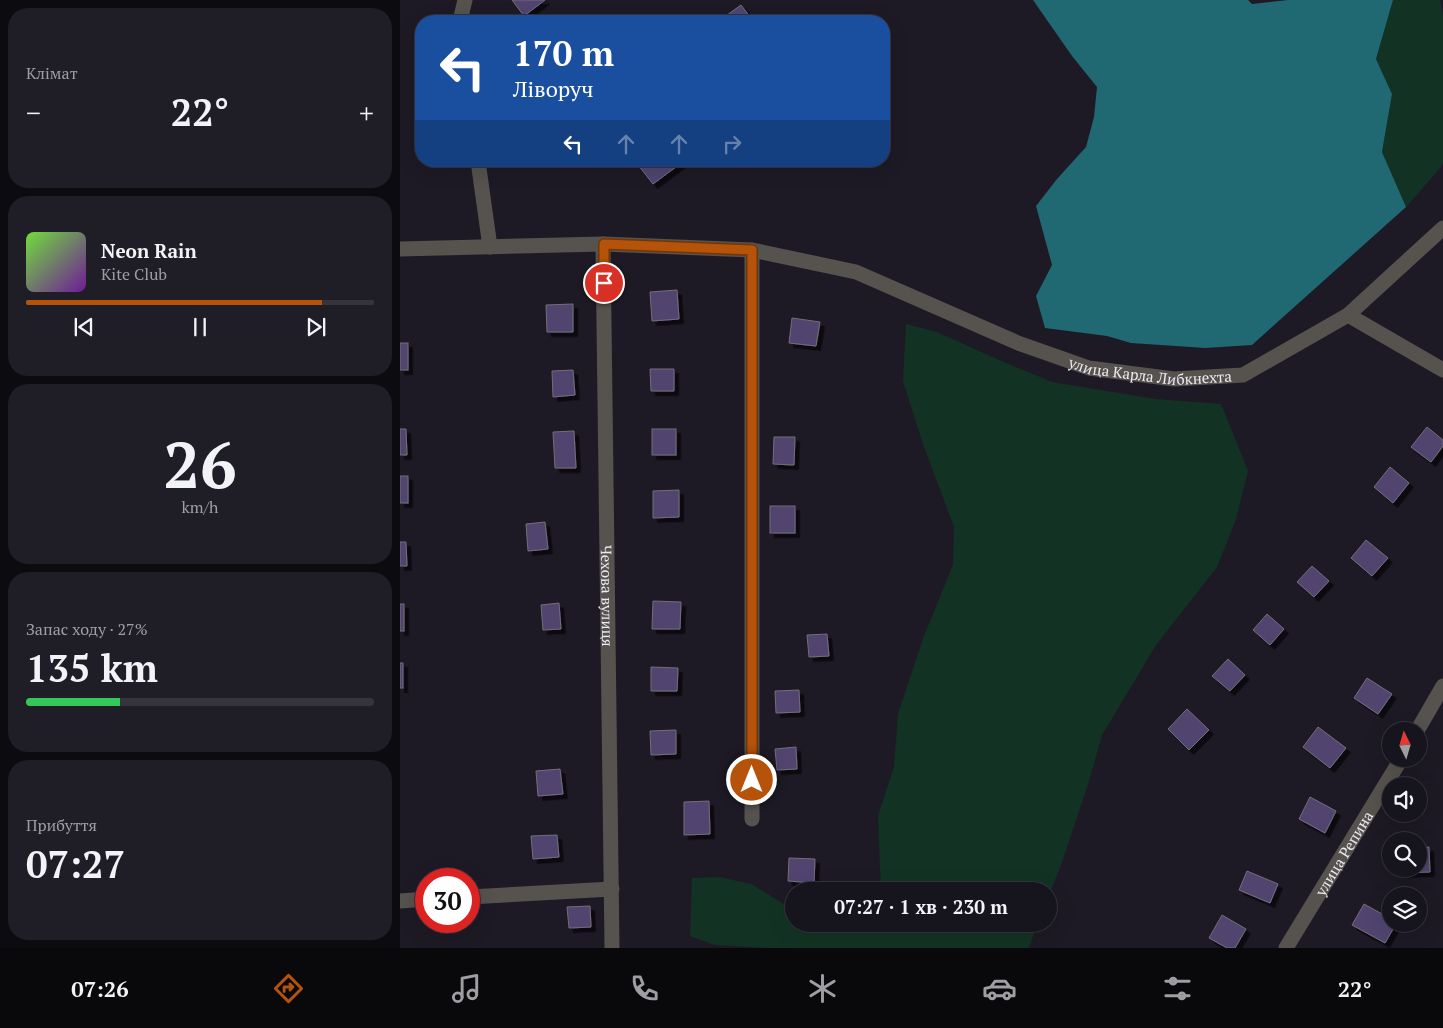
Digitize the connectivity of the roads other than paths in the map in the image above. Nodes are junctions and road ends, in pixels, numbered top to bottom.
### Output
1 (465, 0) edge
2 (461, 15) edge
3 (479, 167) edge
4 (1443, 228) edge
5 (604, 244) junction
6 (490, 247) junction
7 (400, 249) edge
8 (752, 250) junction
9 (1348, 315) junction
10 (1443, 370) edge
11 (1443, 686) edge
12 (1422, 722) edge
13 (1396, 768) edge
14 (752, 819) dead end
15 (612, 889) junction
16 (480, 896) edge
17 (415, 900) edge
18 (400, 901) edge
19 (612, 948) edge
20 (1286, 948) edge

1 - 2 street
3 - 6 street
4 - 9 street, улица Карла Либкнехта
5 - 6 street, улица Карла Либкнехта
5 - 8 street, улица Карла Либкнехта
5 - 15 street, Чехова вулиця
6 - 7 street, улица Карла Либкнехта
8 - 9 street, улица Карла Либкнехта
8 - 14 street
9 - 10 street
11 - 12 street
13 - 20 street, улица Репина
15 - 16 street
15 - 19 street, Чехова вулиця
17 - 18 street

